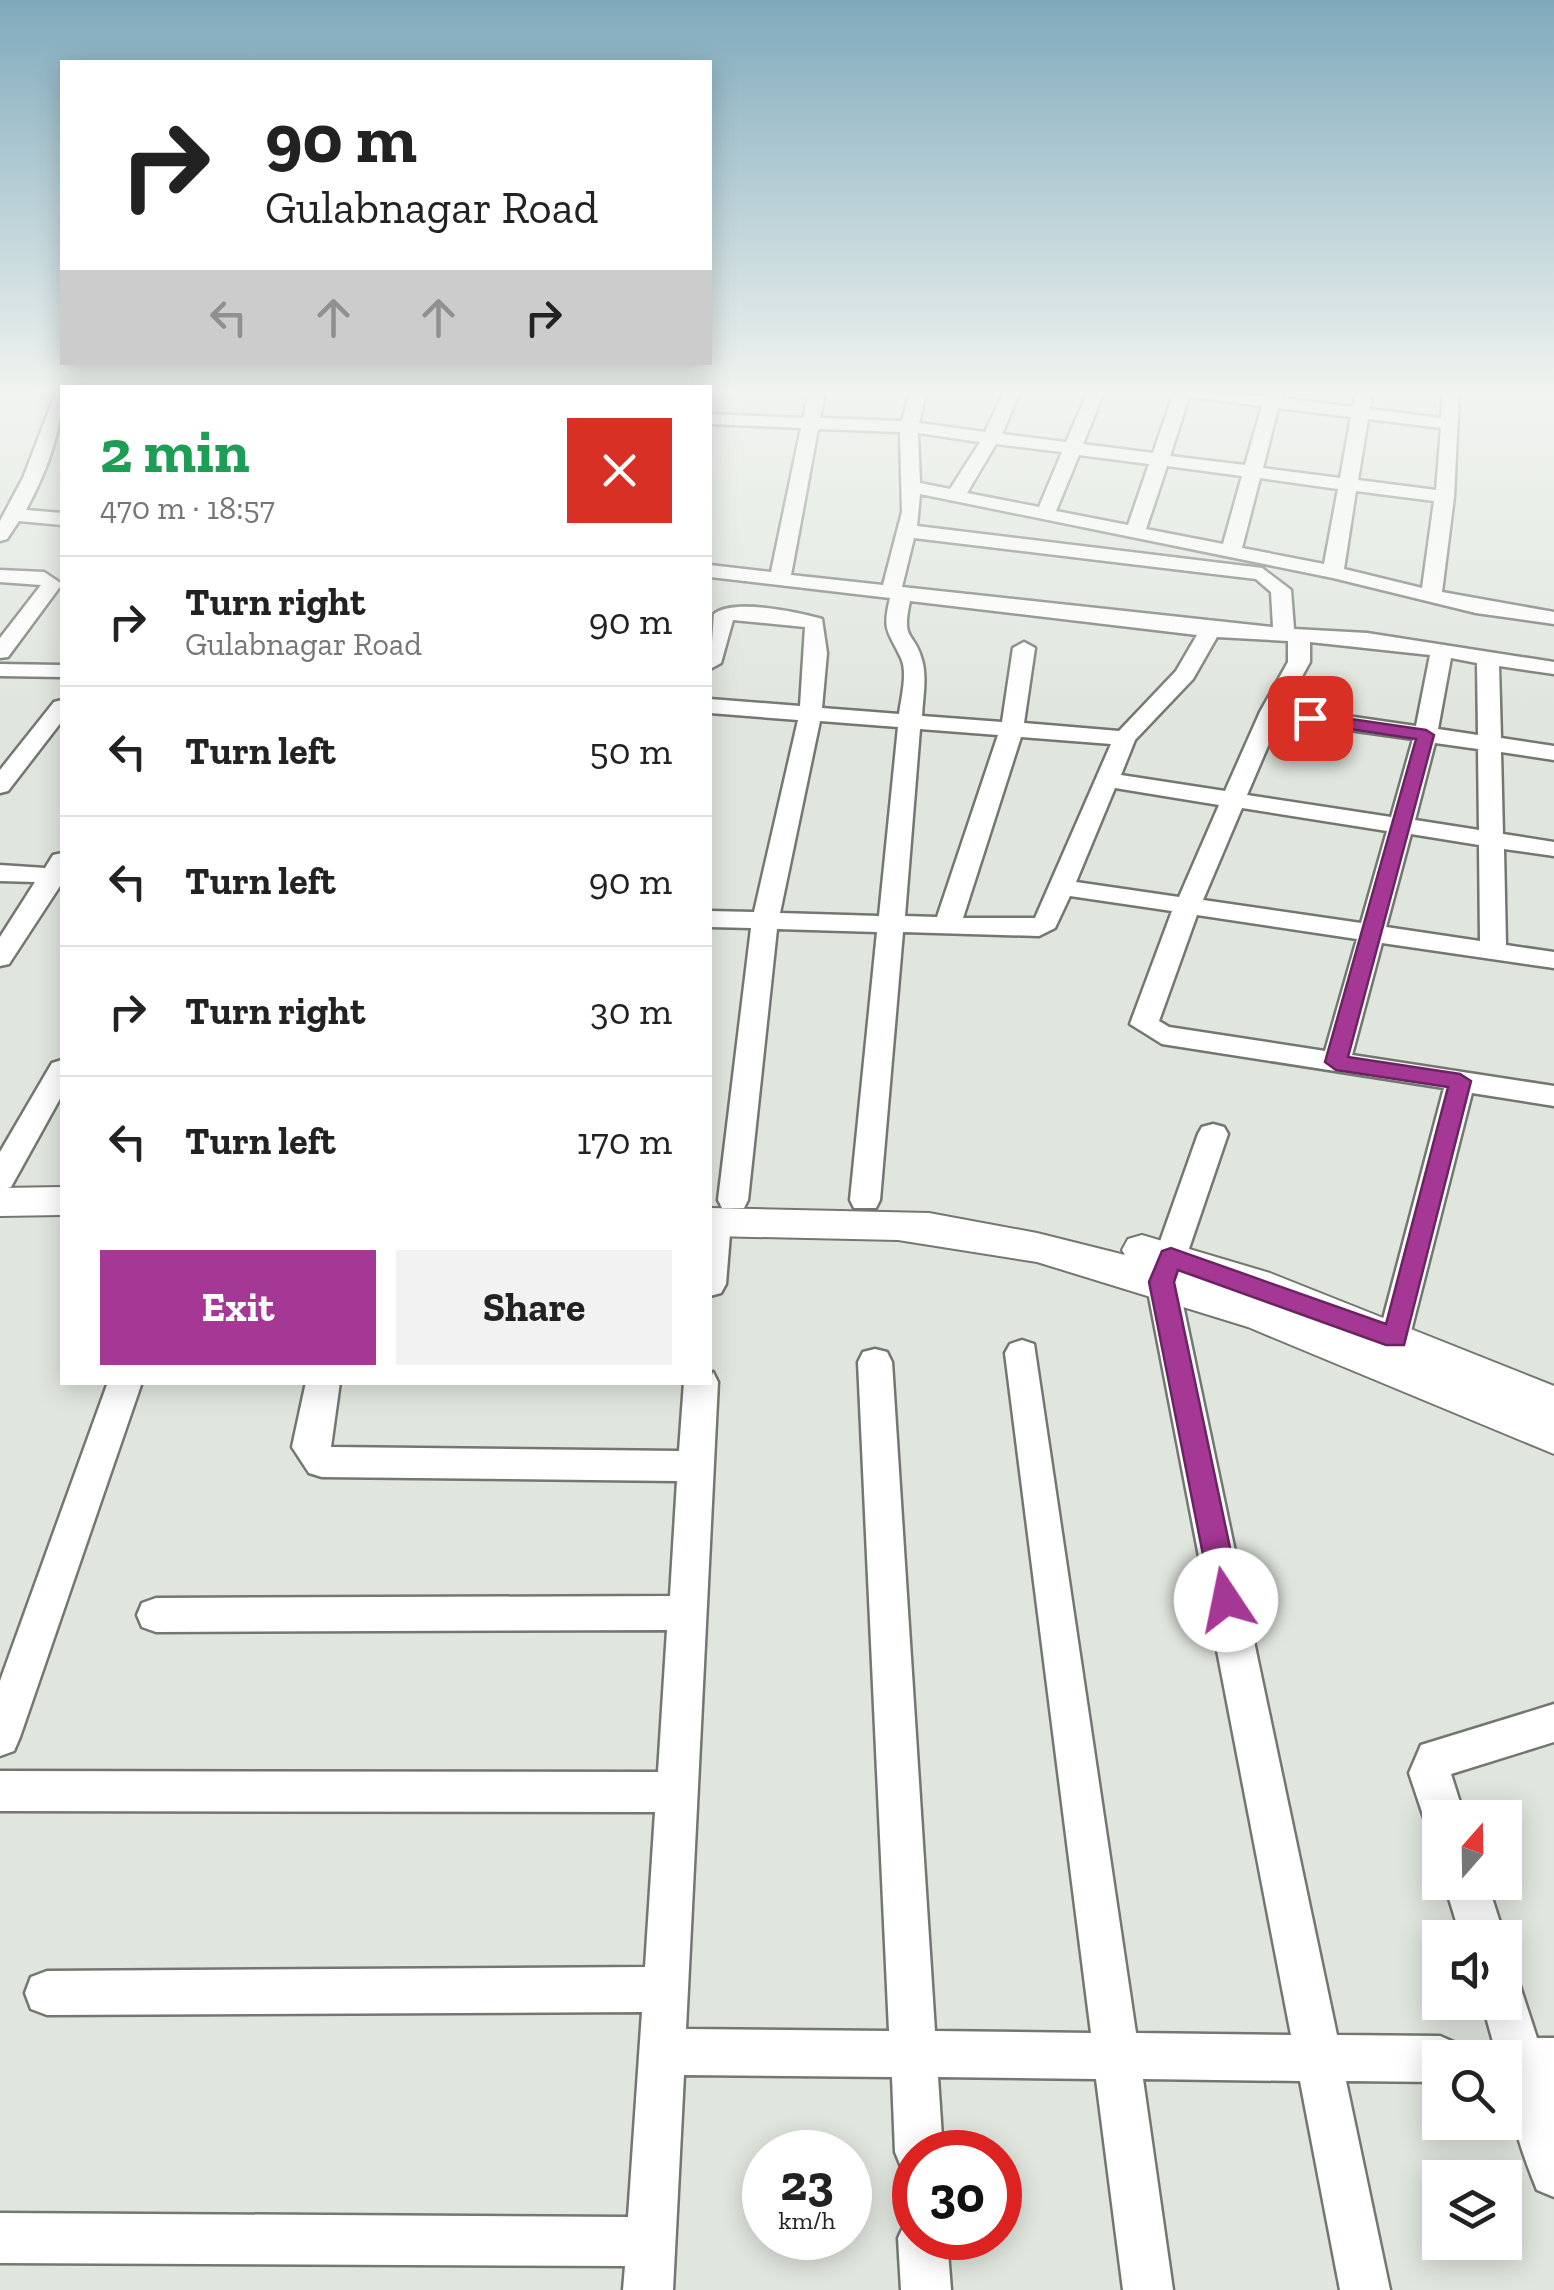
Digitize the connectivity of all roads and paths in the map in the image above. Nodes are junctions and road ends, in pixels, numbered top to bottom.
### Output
1 (22, 499) edge
2 (794, 499) edge
3 (910, 499) edge
4 (976, 499) edge
5 (1052, 499) edge
6 (1147, 499) edge
7 (1243, 499) edge
8 (1344, 499) edge
9 (1445, 499) edge
10 (1046, 512) junction
11 (15, 515) junction
12 (60, 518) edge
13 (908, 530) junction
14 (1136, 531) junction
15 (0, 535) edge
16 (1231, 552) junction
17 (1269, 568) junction
18 (712, 571) edge
19 (1333, 572) junction
20 (0, 576) edge
21 (780, 579) junction
22 (57, 584) edge
23 (896, 592) junction
24 (1431, 596) junction
25 (1554, 618) edge
26 (1210, 630) junction
27 (1291, 634) junction
28 (1024, 648) dead end
29 (1442, 649) junction
30 (0, 652) edge
31 (712, 657) edge
32 (1488, 657) junction
33 (1554, 668) edge
34 (0, 670) edge
35 (60, 671) edge
36 (712, 706) edge
37 (60, 710) edge
38 (807, 712) junction
39 (1272, 712) junction
40 (910, 722) junction
41 (1012, 728) junction
42 (1426, 735) junction
43 (1125, 738) junction
44 (1488, 743) junction
45 (1554, 753) edge
46 (1106, 780) junction
47 (0, 786) edge
48 (1235, 800) junction
49 (1402, 824) junction
50 (1492, 838) junction
51 (1554, 850) edge
52 (59, 871) edge
53 (0, 872) edge
54 (1060, 887) junction
55 (1186, 907) junction
56 (712, 919) edge
57 (765, 921) junction
58 (892, 926) junction
59 (947, 927) junction
60 (1369, 931) junction
61 (1493, 948) junction
62 (0, 958) edge
63 (1554, 960) edge
64 (1336, 1062) junction
65 (60, 1074) edge
66 (1460, 1081) junction
67 (1554, 1096) edge
68 (1213, 1134) dead end
69 (0, 1179) edge
70 (865, 1200) junction
71 (60, 1201) edge
72 (0, 1202) edge
73 (717, 1211) edge
74 (60, 1227) edge
75 (0, 1228) edge
76 (712, 1263) edge
77 (1166, 1269) junction
78 (1395, 1338) junction
79 (1022, 1354) dead end
80 (875, 1362) dead end
81 (124, 1385) edge
82 (322, 1385) edge
83 (702, 1385) edge
84 (1554, 1405) edge
85 (1554, 1436) edge
86 (694, 1466) junction
87 (686, 1613) junction
88 (156, 1615) dead end
89 (1554, 1724) edge
90 (0, 1738) edge
91 (0, 1792) edge
92 (675, 1792) junction
93 (1438, 1800) edge
94 (664, 1989) junction
95 (46, 1994) dead end
96 (1511, 2020) edge
97 (661, 2052) junction
98 (913, 2054) junction
99 (1118, 2057) junction
100 (1316, 2058) junction
101 (1422, 2059) edge
102 (1527, 2060) edge
103 (917, 2130) edge
104 (1554, 2173) edge
105 (0, 2238) edge
106 (924, 2260) edge
107 (649, 2266) edge
108 (926, 2290) edge
109 (1148, 2290) edge
110 (1365, 2290) edge

1 - 11 street
2 - 21 street
3 - 13 street
4 - 10 street
5 - 10 street
6 - 14 street
7 - 16 street
8 - 19 street
9 - 24 street
10 - 14 street
11 - 12 street
11 - 15 street
13 - 17 street
13 - 23 street
14 - 16 street
16 - 17 street
17 - 19 street
17 - 27 street
18 - 21 street
19 - 24 street
20 - 22 street
21 - 23 street
22 - 30 street
23 - 26 street
23 - 40 street
24 - 25 street
26 - 27 street
26 - 43 street
27 - 29 street
27 - 39 street
28 - 41 street
29 - 32 street
29 - 42 street
31 - 38 street
32 - 33 street
32 - 44 street
34 - 35 street
36 - 38 street
37 - 47 street
38 - 40 street
38 - 57 street
39 - 42 street
39 - 48 street
40 - 41 street
40 - 58 street
41 - 43 street
41 - 59 street
42 - 44 street
42 - 49 street
43 - 46 street
44 - 45 street
44 - 50 street
46 - 48 street
46 - 54 street
48 - 49 street
48 - 55 street
49 - 50 street
49 - 60 street
50 - 51 street
50 - 61 street
52 - 53 street
52 - 62 street
54 - 55 street
54 - 59 street
55 - 60 street
55 - 64 street
56 - 57 street
57 - 58 street
57 - 73 street
58 - 59 street
58 - 70 street
60 - 61 street
60 - 64 street
61 - 63 street
64 - 66 street
65 - 69 street
66 - 67 street
66 - 78 street
68 - 77 street
70 - 73 main road
70 - 77 main road
71 - 72 main road
73 - 76 street
73 - 77 main road
74 - 75 main road
77 - 78 main road
77 - 85 main road
77 - 100 street
78 - 84 main road
79 - 99 street
80 - 98 street
81 - 90 street
82 - 86 street
83 - 86 street
86 - 87 street
87 - 88 street
87 - 92 street
89 - 93 street
91 - 92 street
92 - 94 street
94 - 95 street
94 - 97 street
96 - 102 street
97 - 98 street
97 - 107 street
98 - 99 street
98 - 103 street
99 - 100 street
99 - 109 street
100 - 101 street
100 - 110 street
102 - 104 street
105 - 107 street
106 - 108 street

